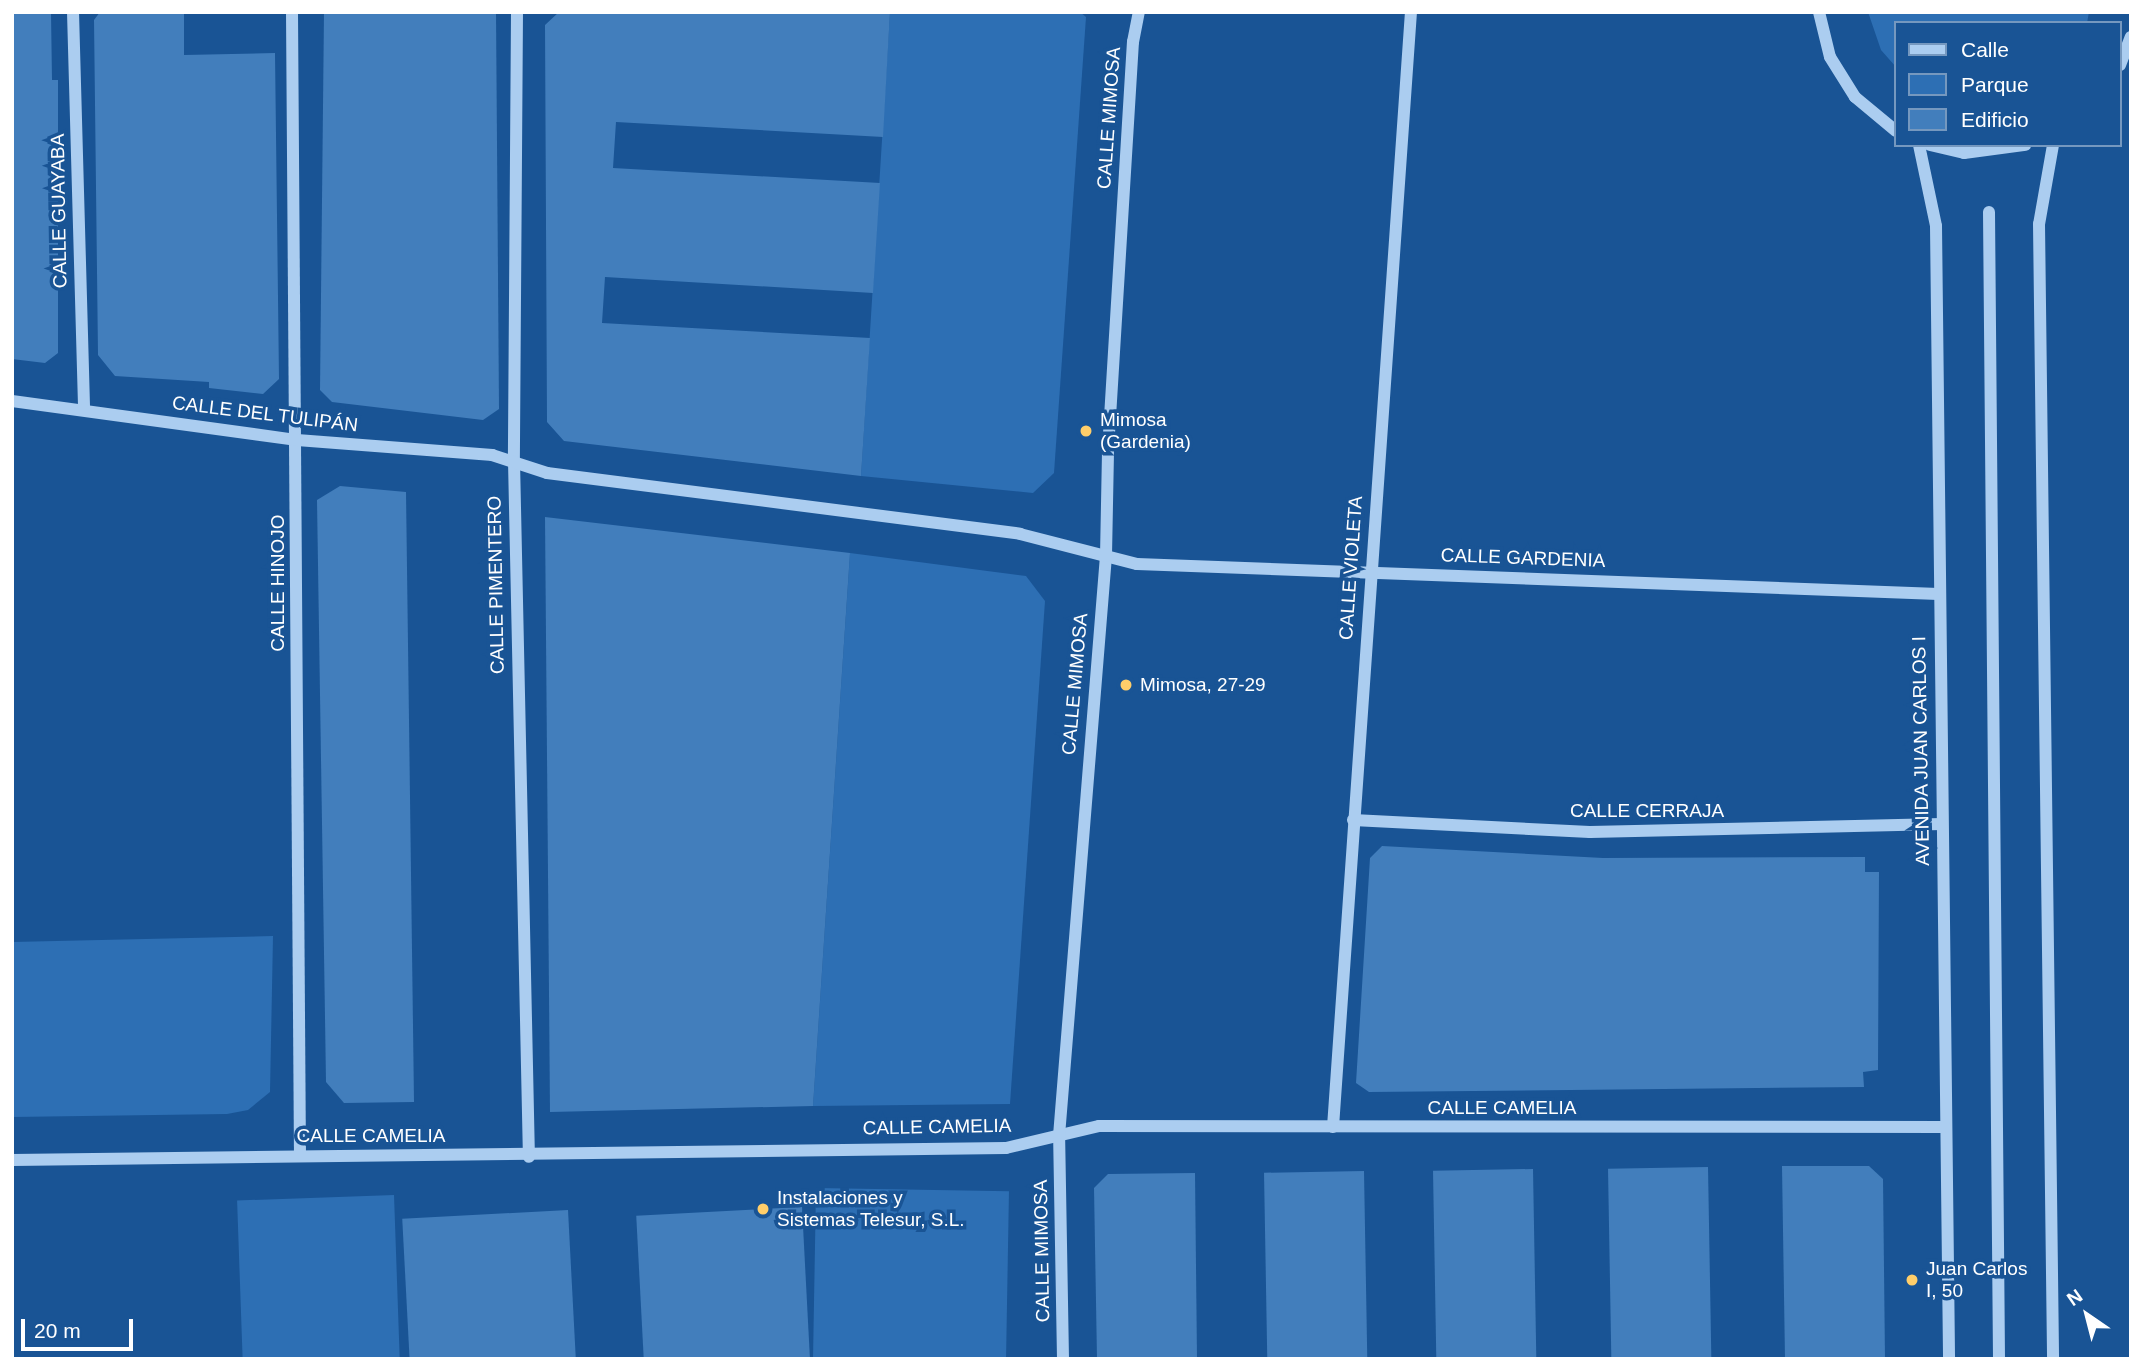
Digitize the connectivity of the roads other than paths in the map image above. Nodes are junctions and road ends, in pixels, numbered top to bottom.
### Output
1 (74, 12) edge
2 (292, 12) edge
3 (517, 12) edge
4 (1139, 12) edge
5 (1411, 12) edge
6 (1819, 12) edge
7 (2131, 37) edge
8 (2122, 60) edge
9 (1895, 130) edge
10 (1919, 147) edge
11 (1938, 147) edge
12 (2010, 147) edge
13 (2053, 147) edge
14 (1989, 212) dead end
15 (12, 401) edge
16 (84, 409) junction
17 (297, 440) junction
18 (513, 461) junction
19 (1106, 556) junction
20 (1369, 572) junction
21 (1938, 593) junction
22 (1353, 820) junction
23 (1942, 824) junction
24 (1333, 1127) junction
25 (1945, 1127) junction
26 (1059, 1136) junction
27 (300, 1154) junction
28 (528, 1157) junction
29 (12, 1160) edge
30 (1063, 1359) edge
31 (1950, 1359) edge
32 (1999, 1359) edge
33 (2053, 1359) edge

1 - 16 street, CALLE GUAYABA
2 - 17 street, CALLE HINOJO
3 - 18 street, CALLE PIMENTERO
4 - 19 street, CALLE MIMOSA
5 - 20 street, CALLE VIOLETA
6 - 9 street
7 - 8 street
10 - 21 street, AVENIDA JUAN CARLOS I
11 - 12 street
13 - 33 street
14 - 32 street
15 - 16 street, CALLE DEL TULIPÁN
16 - 17 street, CALLE DEL TULIPÁN
17 - 18 street, CALLE DEL TULIPÁN
17 - 27 street, CALLE HINOJO
18 - 19 street, CALLE DEL TULIPÁN
18 - 28 street, CALLE PIMENTERO
19 - 20 street, CALLE GARDENIA
19 - 26 street, CALLE MIMOSA
20 - 21 street, CALLE GARDENIA
20 - 22 street, CALLE VIOLETA
21 - 23 street, AVENIDA JUAN CARLOS I
22 - 23 street, CALLE CERRAJA
22 - 24 street, CALLE VIOLETA
23 - 25 street, AVENIDA JUAN CARLOS I
24 - 25 street, CALLE CAMELIA
24 - 26 street, CALLE CAMELIA
25 - 31 street, AVENIDA JUAN CARLOS I
26 - 28 street, CALLE CAMELIA
26 - 30 street, CALLE MIMOSA
27 - 28 street, CALLE CAMELIA
27 - 29 street, CALLE CAMELIA

